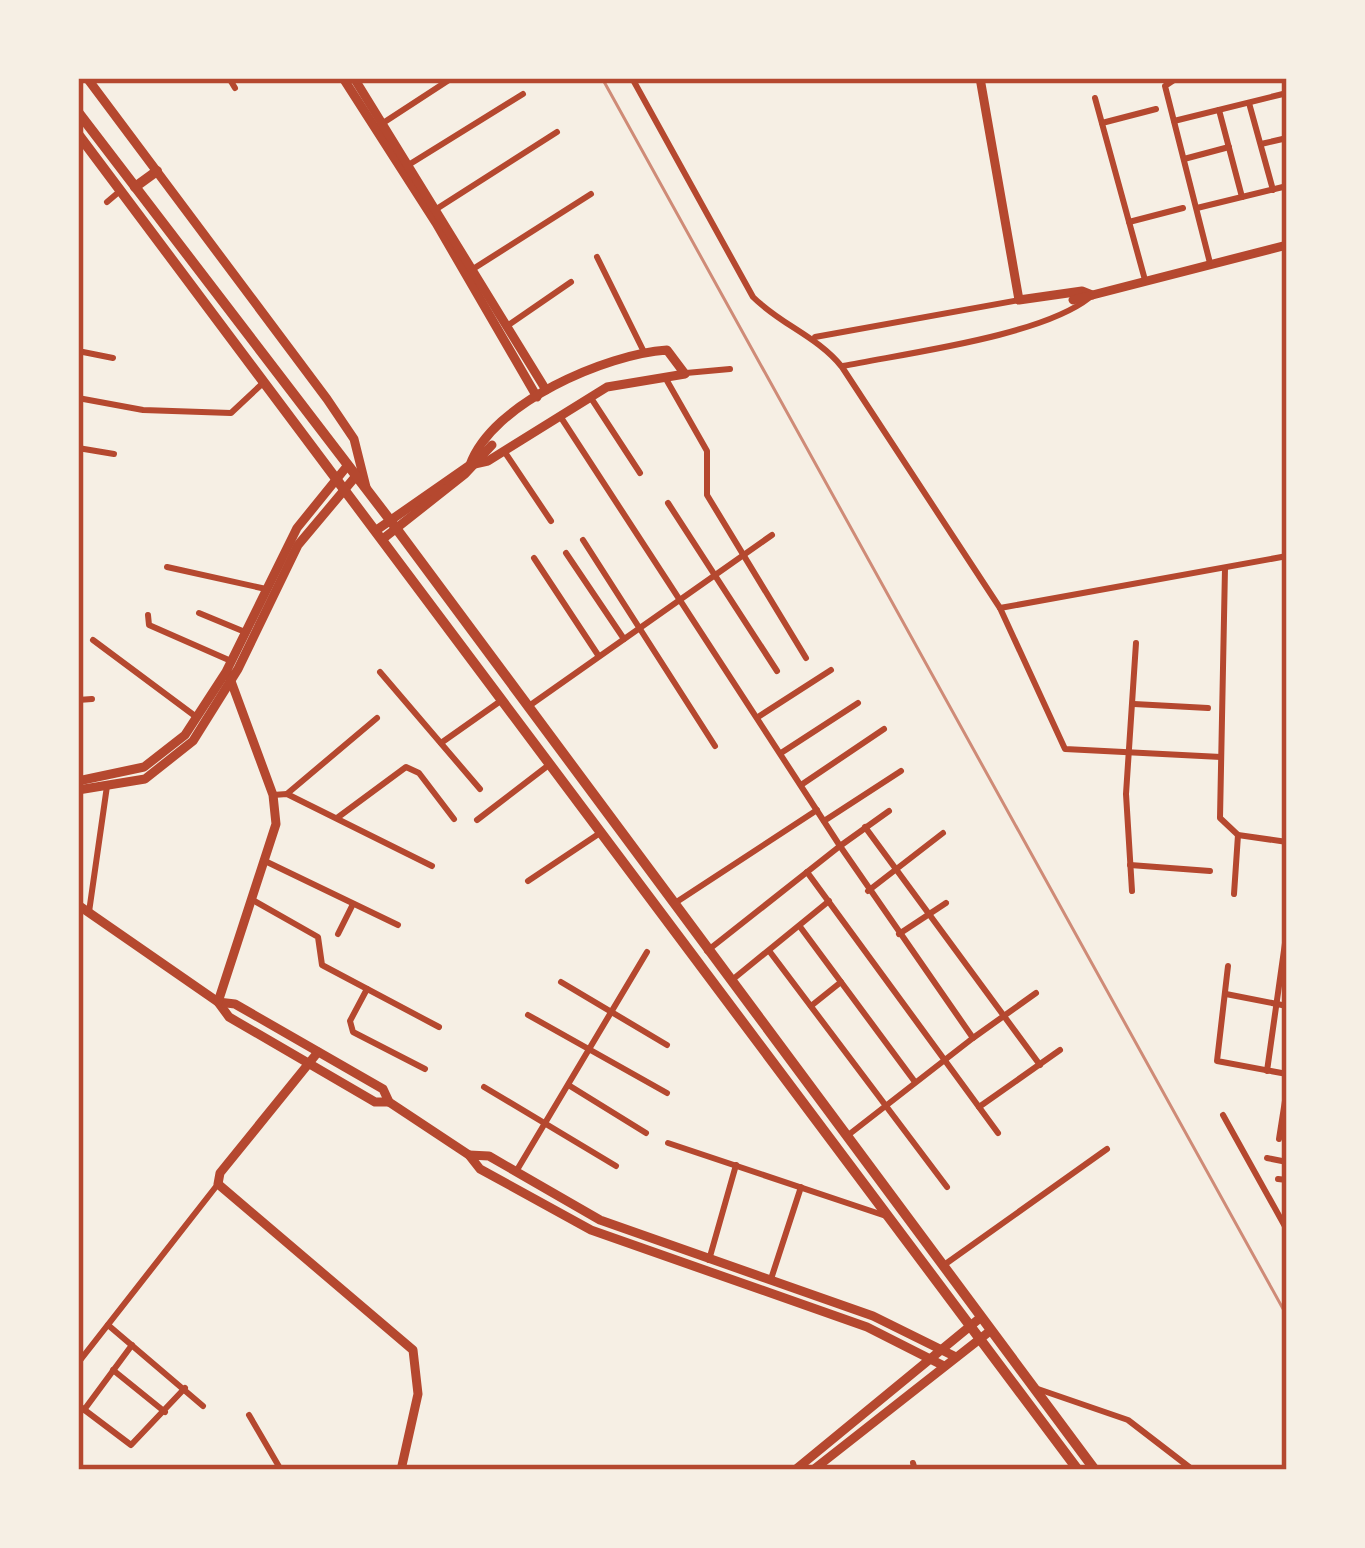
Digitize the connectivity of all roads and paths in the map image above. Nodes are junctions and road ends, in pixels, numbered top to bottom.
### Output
1 (88, 78) edge
2 (229, 78) edge
3 (452, 78) edge
4 (632, 78) edge
5 (980, 78) edge
6 (1177, 78) edge
7 (347, 79) edge
8 (235, 88) dead end
9 (1287, 93) edge
10 (523, 94) dead end
11 (1095, 98) dead end
12 (1249, 103) junction
13 (1156, 109) dead end
14 (1219, 110) junction
15 (78, 112) edge
16 (1174, 121) junction
17 (383, 123) junction
18 (1102, 123) junction
19 (557, 132) dead end
20 (78, 134) edge
21 (1287, 138) edge
22 (1261, 144) junction
23 (1229, 147) junction
24 (1184, 159) junction
25 (410, 164) junction
26 (157, 171) junction
27 (1287, 186) edge
28 (135, 187) junction
29 (1273, 190) junction
30 (120, 191) junction
31 (591, 194) dead end
32 (1243, 197) junction
33 (107, 202) dead end
34 (438, 208) junction
35 (1183, 208) dead end
36 (1196, 208) junction
37 (1129, 222) junction
38 (1287, 245) edge
39 (597, 257) dead end
40 (1210, 263) junction
41 (473, 269) junction
42 (1145, 280) junction
43 (571, 282) dead end
44 (1092, 295) junction
45 (1019, 300) junction
46 (1072, 300) dead end
47 (507, 326) junction
48 (811, 338) junction
49 (78, 351) edge
50 (644, 352) junction
51 (113, 358) dead end
52 (842, 367) junction
53 (730, 369) dead end
54 (685, 374) junction
55 (665, 376) junction
56 (263, 383) junction
57 (541, 394) junction
58 (590, 395) junction
59 (78, 398) edge
60 (558, 413) junction
61 (492, 445) dead end
62 (78, 448) edge
63 (504, 451) junction
64 (114, 454) dead end
65 (347, 465) junction
66 (470, 465) junction
67 (640, 473) dead end
68 (356, 476) junction
69 (342, 481) junction
70 (367, 490) junction
71 (668, 503) dead end
72 (551, 521) dead end
73 (393, 524) junction
74 (381, 533) junction
75 (772, 535) dead end
76 (583, 540) dead end
77 (566, 553) dead end
78 (742, 555) junction
79 (1287, 556) edge
80 (534, 558) dead end
81 (167, 567) dead end
82 (1225, 568) junction
83 (713, 575) junction
84 (266, 589) junction
85 (680, 598) junction
86 (1000, 608) junction
87 (199, 613) dead end
88 (148, 615) dead end
89 (639, 627) junction
90 (244, 632) junction
91 (624, 639) junction
92 (94, 640) dead end
93 (1136, 644) dead end
94 (598, 657) junction
95 (806, 658) dead end
96 (230, 670) junction
97 (831, 670) dead end
98 (777, 671) dead end
99 (380, 672) dead end
100 (504, 698) junction
101 (92, 699) dead end
102 (78, 700) edge
103 (858, 703) dead end
104 (1133, 704) junction
105 (1208, 708) dead end
106 (526, 709) junction
107 (758, 717) junction
108 (198, 718) junction
109 (377, 718) dead end
110 (884, 729) dead end
111 (441, 743) junction
112 (716, 746) dead end
113 (1130, 752) junction
114 (781, 753) junction
115 (1221, 757) junction
116 (553, 762) junction
117 (901, 771) dead end
118 (78, 781) edge
119 (801, 785) junction
120 (107, 786) junction
121 (480, 789) dead end
122 (78, 790) edge
123 (287, 794) junction
124 (273, 795) junction
125 (817, 809) junction
126 (889, 811) dead end
127 (337, 819) junction
128 (454, 819) dead end
129 (477, 820) dead end
130 (824, 821) junction
131 (865, 827) junction
132 (603, 831) junction
133 (944, 833) dead end
134 (1238, 836) junction
135 (1287, 842) edge
136 (840, 846) junction
137 (265, 861) junction
138 (1129, 865) junction
139 (432, 866) dead end
140 (1210, 871) dead end
141 (807, 872) junction
142 (896, 872) junction
143 (528, 881) dead end
144 (868, 891) junction
145 (1132, 891) dead end
146 (1234, 894) dead end
147 (251, 899) junction
148 (829, 901) junction
149 (946, 903) dead end
150 (353, 904) junction
151 (78, 905) edge
152 (672, 905) junction
153 (89, 912) junction
154 (928, 915) junction
155 (398, 925) dead end
156 (801, 928) junction
157 (1287, 929) edge
158 (338, 934) dead end
159 (899, 934) junction
160 (707, 951) junction
161 (647, 952) dead end
162 (770, 952) junction
163 (1228, 966) dead end
164 (561, 982) dead end
165 (729, 982) junction
166 (841, 982) junction
167 (367, 989) junction
168 (1036, 993) dead end
169 (1226, 994) junction
170 (218, 1003) junction
171 (811, 1006) junction
172 (1282, 1006) edge
173 (612, 1013) junction
174 (528, 1015) dead end
175 (1004, 1016) junction
176 (439, 1027) dead end
177 (973, 1038) junction
178 (667, 1045) dead end
179 (1060, 1050) dead end
180 (591, 1051) junction
181 (318, 1052) junction
182 (944, 1060) junction
183 (309, 1063) junction
184 (1040, 1064) junction
185 (425, 1069) dead end
186 (1267, 1071) junction
187 (1287, 1075) edge
188 (915, 1082) junction
189 (570, 1086) junction
190 (484, 1088) dead end
191 (1287, 1088) edge
192 (667, 1093) dead end
193 (388, 1102) junction
194 (886, 1105) junction
195 (980, 1107) junction
196 (1223, 1115) dead end
197 (547, 1124) junction
198 (998, 1132) dead end
199 (646, 1133) dead end
200 (847, 1136) junction
201 (1279, 1139) edge
202 (668, 1142) dead end
203 (1107, 1149) dead end
204 (470, 1155) junction
205 (1268, 1158) dead end
206 (1287, 1162) edge
207 (736, 1165) junction
208 (616, 1166) dead end
209 (516, 1172) junction
210 (218, 1184) junction
211 (801, 1186) junction
212 (947, 1187) dead end
213 (888, 1216) junction
214 (1287, 1230) edge
215 (709, 1261) junction
216 (942, 1266) junction
217 (770, 1282) junction
218 (976, 1323) junction
219 (108, 1325) junction
220 (985, 1335) junction
221 (132, 1345) junction
222 (951, 1354) junction
223 (78, 1363) edge
224 (939, 1363) junction
225 (113, 1370) junction
226 (1032, 1387) junction
227 (185, 1388) junction
228 (203, 1406) dead end
229 (81, 1408) edge
230 (165, 1412) junction
231 (249, 1415) dead end
232 (281, 1470) edge
233 (401, 1470) edge
234 (795, 1470) edge
235 (813, 1470) edge
236 (1078, 1470) edge
237 (1095, 1470) edge
238 (1192, 1470) edge

1 - 26 street
2 - 8 street
3 - 17 street
4 - 48 street
5 - 45 street
6 - 16 street
7 - 17 street
7 - 57 street
9 - 12 street
10 - 25 street
11 - 18 street
12 - 14 street
12 - 22 street
13 - 18 street
14 - 16 street
14 - 23 street
15 - 28 main road
16 - 24 street
17 - 25 street
18 - 37 street
19 - 34 street
20 - 30 main road
21 - 22 street
22 - 29 street
23 - 24 street
23 - 32 street
24 - 36 street
25 - 34 street
26 - 28 main road
26 - 70 street
27 - 29 street
28 - 65 main road
29 - 32 street
30 - 33 street
30 - 56 main road
31 - 41 street
32 - 36 street
34 - 41 street
35 - 37 street
36 - 40 street
37 - 42 street
38 - 40 street
39 - 50 street
40 - 42 street
41 - 47 street
42 - 44 street
43 - 47 street
44 - 45 street
44 - 46 street
44 - 52 street
45 - 48 street
47 - 57 street
48 - 52 street
49 - 51 street
50 - 54 street
50 - 57 street
52 - 86 street
53 - 54 street
54 - 55 street
55 - 58 street
55 - 78 street
56 - 59 street
56 - 69 main road
57 - 66 street
58 - 60 street
58 - 67 street
60 - 63 street
60 - 85 street
61 - 66 street
62 - 64 street
63 - 66 street
63 - 72 street
65 - 68 main road
65 - 69 street
66 - 73 street
68 - 69 street
68 - 70 main road
69 - 74 main road
69 - 84 street
69 - 96 street
70 - 73 main road
71 - 83 street
73 - 74 street
73 - 106 main road
74 - 100 main road
75 - 78 street
76 - 89 street
77 - 91 street
78 - 83 street
78 - 95 street
79 - 82 street
80 - 94 street
81 - 84 street
82 - 86 street
82 - 115 street
83 - 85 street
83 - 98 street
84 - 90 street
85 - 89 street
85 - 107 street
86 - 113 street
87 - 90 street
88 - 96 street
89 - 91 street
89 - 112 street
90 - 96 street
91 - 94 street
92 - 108 street
93 - 104 street
94 - 106 street
96 - 108 street
96 - 120 street
96 - 124 street
97 - 107 street
99 - 111 street
100 - 111 street
100 - 116 main road
101 - 102 street
103 - 114 street
104 - 105 street
104 - 113 street
106 - 152 main road
107 - 114 street
108 - 118 street
109 - 123 street
110 - 119 street
111 - 121 street
113 - 115 street
113 - 138 street
114 - 119 street
115 - 134 street
116 - 129 street
116 - 132 main road
117 - 130 street
119 - 125 street
120 - 122 street
120 - 153 street
123 - 124 street
123 - 127 street
124 - 137 street
125 - 130 street
125 - 152 street
126 - 131 street
127 - 128 street
127 - 139 street
130 - 136 street
131 - 136 street
131 - 142 street
132 - 143 street
132 - 213 main road
133 - 142 street
134 - 135 street
134 - 146 street
136 - 141 street
136 - 144 street
137 - 147 street
137 - 150 street
138 - 140 street
138 - 145 street
141 - 148 street
141 - 160 street
142 - 144 street
142 - 154 street
144 - 159 street
147 - 167 street
147 - 170 street
148 - 156 street
148 - 182 street
149 - 154 street
150 - 155 street
150 - 158 street
151 - 153 street
152 - 160 main road
153 - 170 street
154 - 159 street
154 - 175 street
156 - 162 street
156 - 166 street
157 - 172 street
159 - 177 street
160 - 165 main road
161 - 173 street
162 - 165 street
162 - 171 street
163 - 169 street
164 - 173 street
165 - 200 main road
166 - 171 street
166 - 188 street
167 - 176 street
167 - 185 street
168 - 175 street
169 - 172 street
169 - 186 street
170 - 181 street
170 - 183 street
171 - 194 street
172 - 186 street
173 - 178 street
173 - 180 street
174 - 180 street
175 - 177 street
175 - 184 street
177 - 182 street
179 - 184 street
180 - 189 street
180 - 192 street
181 - 183 street
181 - 193 street
182 - 188 street
182 - 195 street
183 - 193 street
183 - 210 street
184 - 195 street
186 - 187 street
188 - 194 street
189 - 197 street
189 - 199 street
190 - 197 street
191 - 201 street
193 - 204 street
194 - 200 street
194 - 212 street
195 - 198 street
196 - 214 street
197 - 208 street
197 - 209 street
200 - 216 main road
202 - 207 street
203 - 216 street
204 - 209 street
204 - 224 street
205 - 206 street
207 - 211 street
207 - 215 street
209 - 215 street
210 - 219 street
210 - 233 street
211 - 213 street
211 - 217 street
213 - 218 main road
215 - 217 street
216 - 218 main road
217 - 222 street
218 - 220 main road
218 - 222 street
219 - 221 street
219 - 223 street
220 - 222 street
220 - 226 main road
220 - 236 main road
221 - 225 street
221 - 227 street
222 - 224 street
224 - 234 street
224 - 235 street
225 - 229 street
225 - 230 street
226 - 237 main road
226 - 238 street
227 - 228 street
227 - 230 street
229 - 230 street
231 - 232 street

